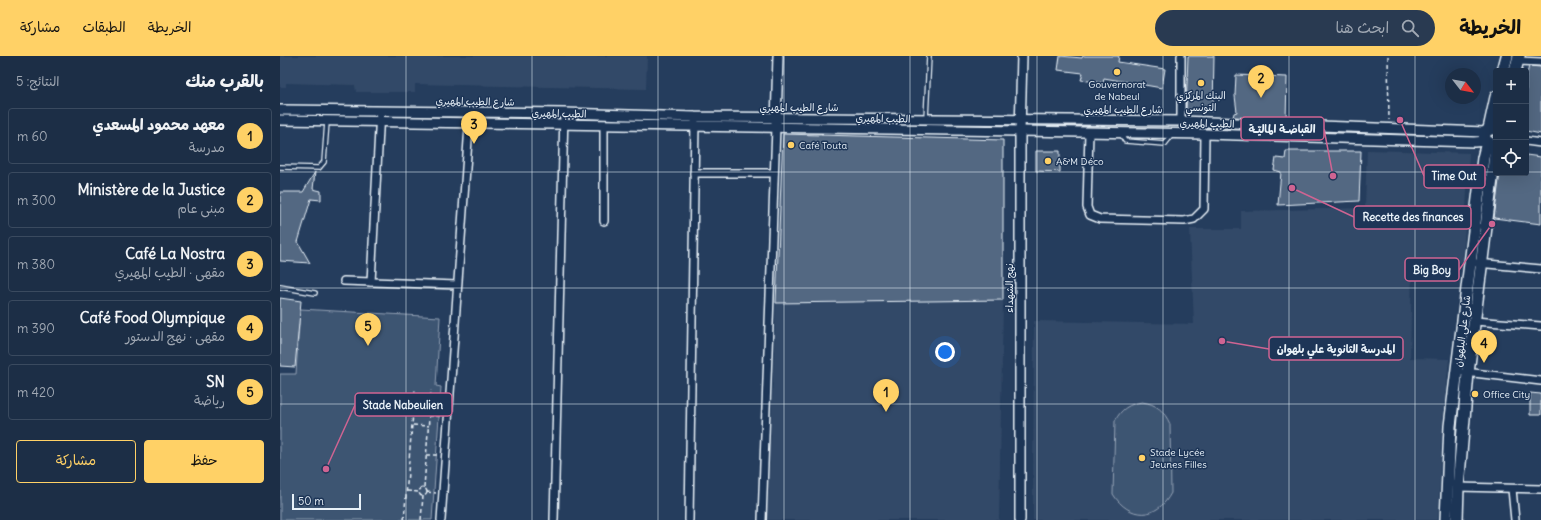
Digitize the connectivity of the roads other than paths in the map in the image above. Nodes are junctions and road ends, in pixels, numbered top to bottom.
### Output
1 (778, 56) edge
2 (929, 56) edge
3 (1022, 56) edge
4 (1181, 56) edge
5 (1507, 56) edge
6 (1541, 62) edge
7 (1517, 63) edge
8 (1504, 68) edge
9 (1495, 104) edge
10 (280, 110) edge
11 (294, 110) junction
12 (380, 112) junction
13 (470, 112) junction
14 (564, 114) junction
15 (695, 117) junction
16 (776, 118) junction
17 (926, 119) junction
18 (280, 120) edge
19 (1020, 120) junction
20 (294, 121) junction
21 (327, 121) junction
22 (1181, 121) junction
23 (379, 122) junction
24 (469, 122) junction
25 (564, 124) junction
26 (604, 125) junction
27 (695, 127) junction
28 (776, 127) junction
29 (1020, 131) junction
30 (1089, 132) junction
31 (1206, 134) junction
32 (1491, 138) edge
33 (1529, 141) edge
34 (1541, 142) edge
35 (280, 167) edge
36 (694, 173) junction
37 (774, 173) junction
38 (604, 221) dead end
39 (1476, 262) junction
40 (1541, 269) edge
41 (344, 281) dead end
42 (371, 282) junction
43 (457, 285) junction
44 (280, 287) edge
45 (315, 293) dead end
46 (1474, 321) junction
47 (1541, 326) edge
48 (1457, 372) junction
49 (1468, 373) junction
50 (1541, 382) edge
51 (1458, 488) junction
52 (1512, 489) junction
53 (1541, 489) edge
54 (441, 520) edge
55 (554, 520) edge
56 (689, 520) edge
57 (762, 520) edge
58 (1020, 520) edge
59 (1446, 520) edge
60 (1457, 520) edge
61 (1515, 520) edge

1 - 16 street
2 - 17 lane
3 - 19 street, نهج الشهداء
4 - 22 street
5 - 8 main road
6 - 7 street
9 - 32 main road, شارع علي البلهوان
10 - 11 street, شارع الطيب المهيري
11 - 12 street, شارع الطيب المهيري
11 - 20 street
12 - 13 street, شارع الطيب المهيري
12 - 23 street
13 - 14 street, شارع الطيب المهيري
13 - 24 street
14 - 15 street, شارع الطيب المهيري
14 - 25 street
15 - 16 street, شارع الطيب المهيري
15 - 27 street
16 - 17 street, شارع الطيب المهيري
16 - 28 street
17 - 19 street, شارع الطيب المهيري
18 - 20 street, الطيب المهيري
19 - 22 street, شارع الطيب المهيري
19 - 29 street, نهج الشهداء
20 - 21 street, الطيب المهيري
21 - 23 street, الطيب المهيري
21 - 35 lane
22 - 32 street, شارع الطيب المهيري
23 - 24 street, الطيب المهيري
23 - 42 street
24 - 25 street, الطيب المهيري
24 - 43 street
25 - 26 street, الطيب المهيري
25 - 55 street
26 - 27 street, الطيب المهيري
26 - 38 street
27 - 28 street, الطيب المهيري
27 - 36 street
28 - 29 street, الطيب المهيري
28 - 37 street
29 - 30 street, الطيب المهيري
29 - 58 street, نهج الشهداء
30 - 31 street, الطيب المهيري
30 - 31 street
31 - 32 street, الطيب المهيري
32 - 39 main road, شارع علي البلهوان
33 - 34 street
36 - 37 street
36 - 56 street
37 - 57 street
39 - 40 street
39 - 46 main road, شارع علي البلهوان
39 - 48 main road, شارع علي البلهوان
41 - 42 street
42 - 43 street
43 - 54 street
44 - 45 lane
46 - 47 street
46 - 49 main road, شارع علي البلهوان
48 - 49 street
48 - 59 main road, شارع علي البلهوان
49 - 50 street
49 - 51 main road, شارع علي البلهوان
51 - 52 street
51 - 60 main road, شارع علي البلهوان
52 - 53 street
52 - 61 street

